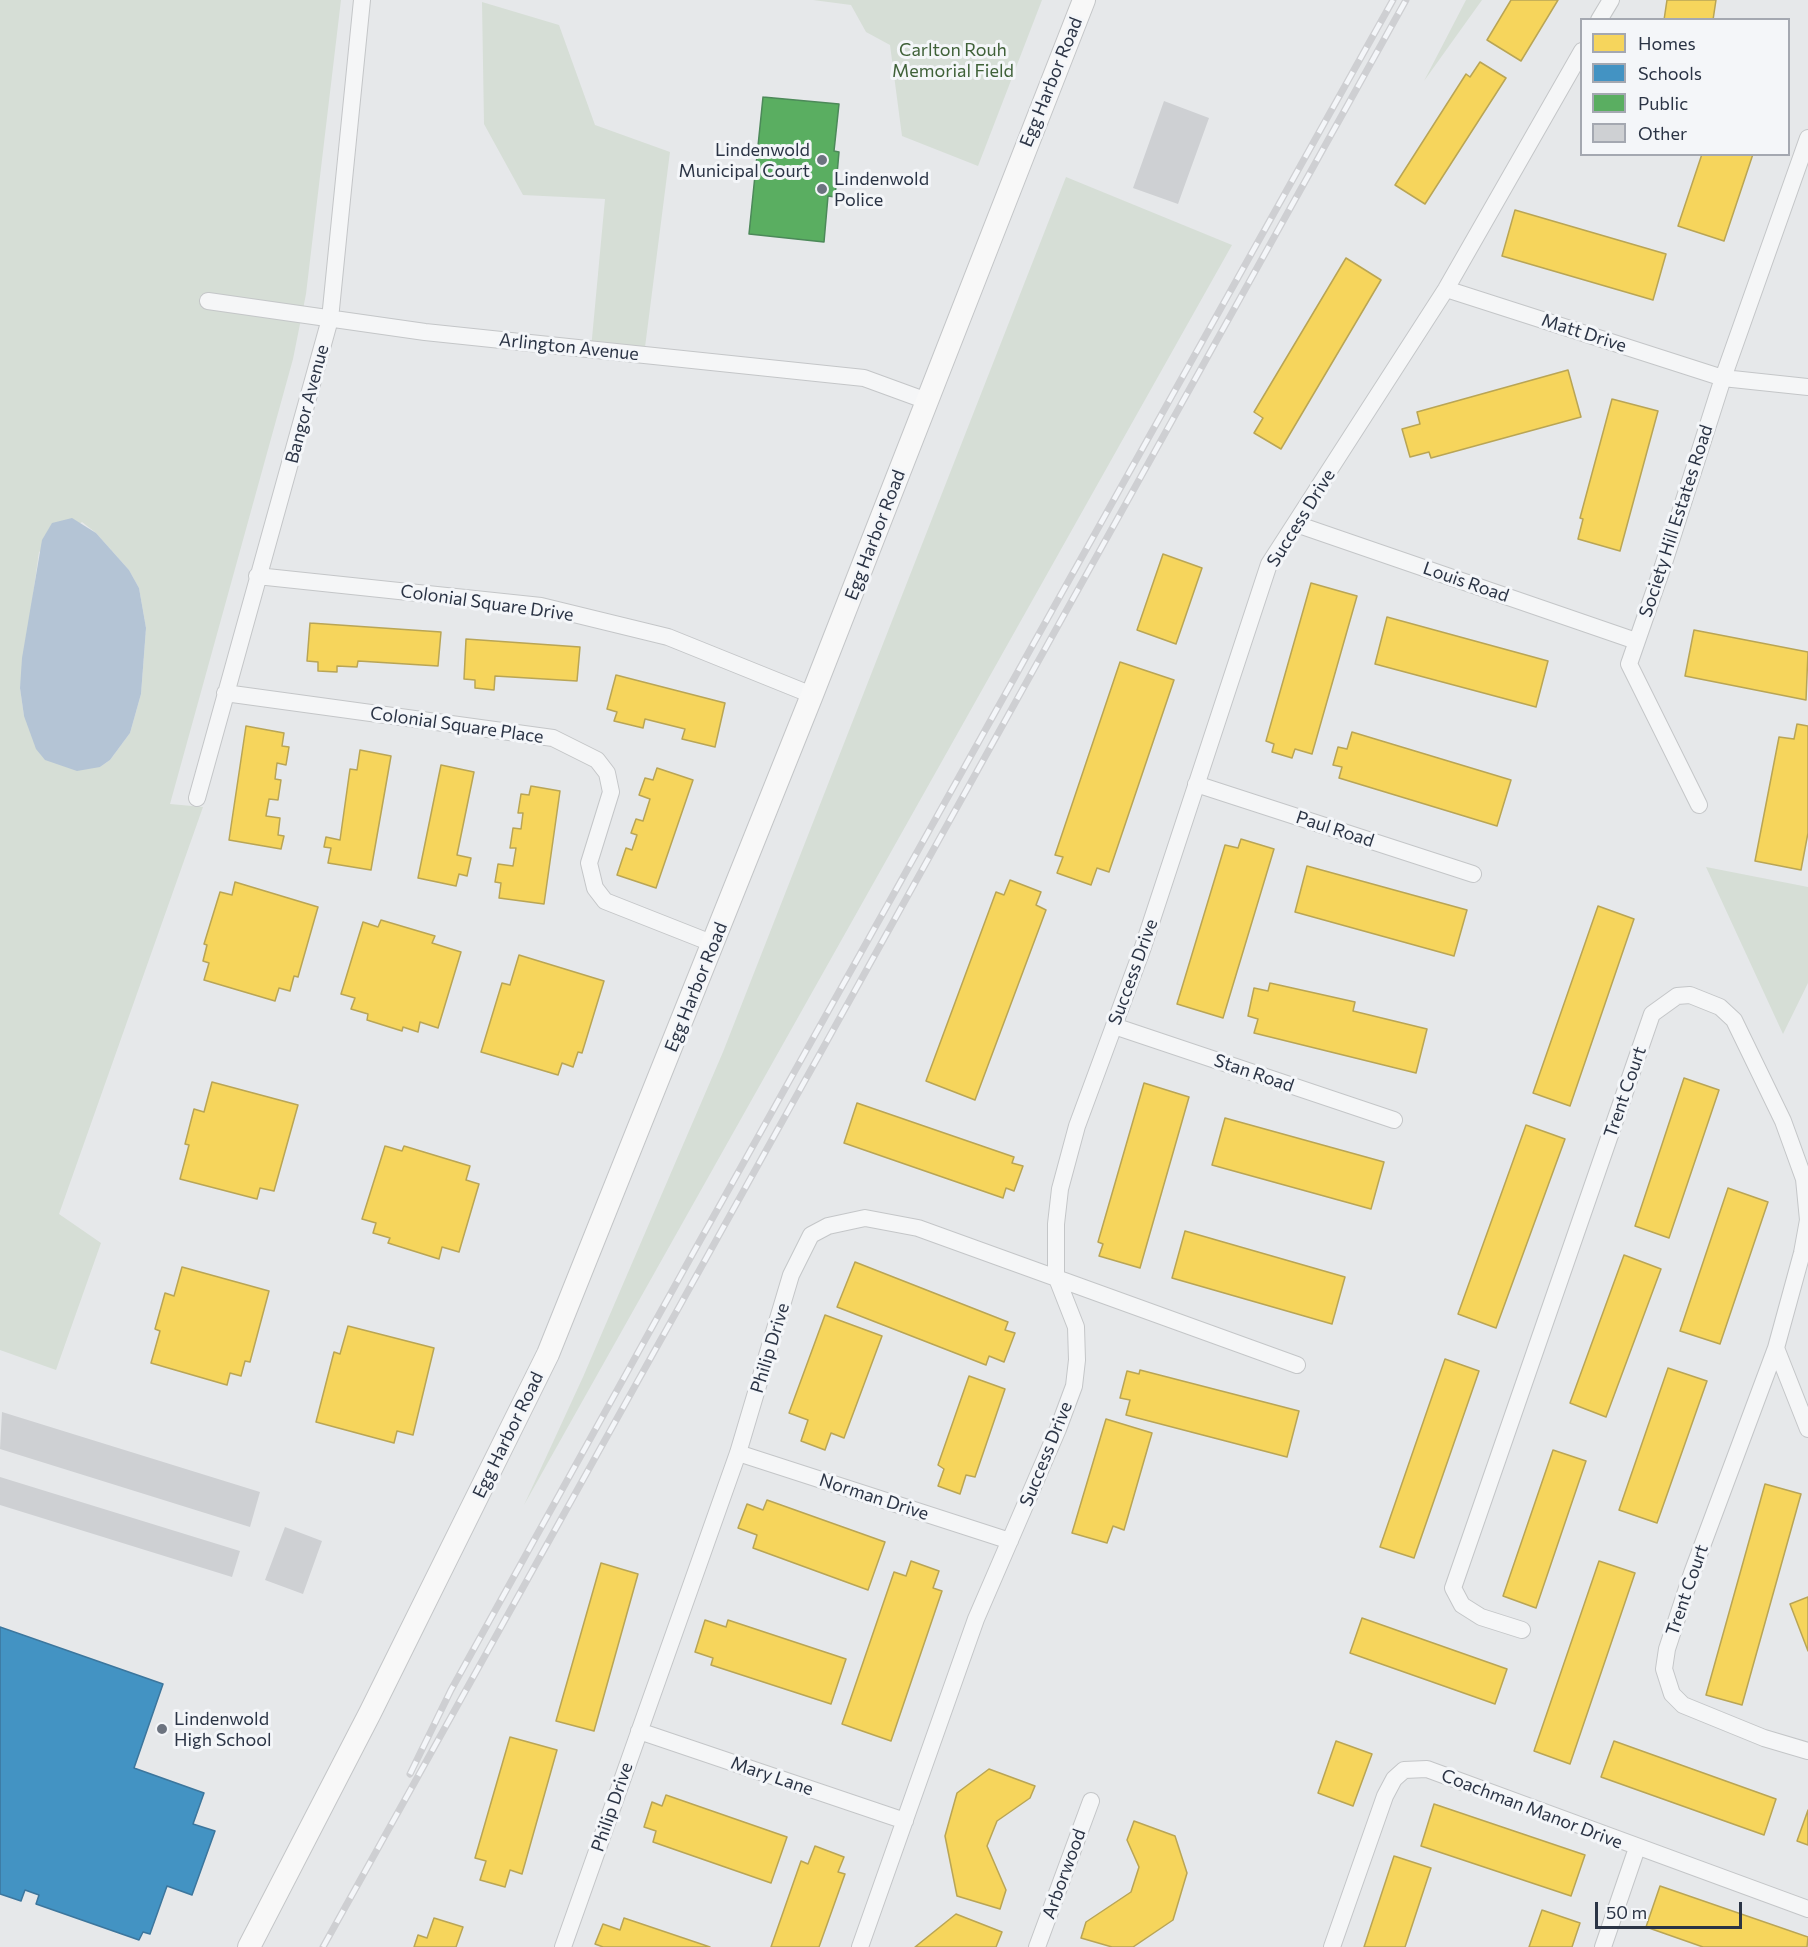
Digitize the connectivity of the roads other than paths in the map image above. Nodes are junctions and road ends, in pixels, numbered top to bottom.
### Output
1 (362, 0) edge
2 (1084, 0) edge
3 (1611, 0) edge
4 (1600, 18) edge
5 (1580, 53) edge
6 (1808, 138) edge
7 (1446, 289) junction
8 (208, 301) dead end
9 (330, 319) junction
10 (1723, 378) junction
11 (1808, 387) edge
12 (927, 401) junction
13 (1296, 524) junction
14 (257, 576) junction
15 (1636, 641) junction
16 (225, 693) junction
17 (812, 695) junction
18 (1196, 784) junction
19 (197, 798) dead end
20 (1699, 805) dead end
21 (1473, 874) dead end
22 (714, 944) junction
23 (1114, 1026) junction
24 (1394, 1120) dead end
25 (1056, 1276) junction
26 (1776, 1348) junction
27 (1297, 1365) dead end
28 (1808, 1429) edge
29 (738, 1453) junction
30 (1010, 1541) junction
31 (1522, 1630) dead end
32 (639, 1731) junction
33 (1808, 1751) edge
34 (1091, 1800) dead end
35 (905, 1821) junction
36 (1637, 1848) junction
37 (1808, 1909) edge
38 (249, 1947) edge
39 (563, 1947) edge
40 (860, 1947) edge
41 (1037, 1947) edge
42 (1332, 1947) edge
43 (1603, 1947) edge

1 - 9 street, Bangor Avenue
2 - 12 street, Egg Harbor Road
3 - 4 street
5 - 7 street, Success Drive
6 - 10 street, Society Hill Estates Road
7 - 10 street, Matt Drive
7 - 13 street, Success Drive
8 - 9 street, Arlington Avenue
9 - 12 street, Arlington Avenue
9 - 14 street, Bangor Avenue
10 - 11 street
10 - 15 street, Society Hill Estates Road
12 - 17 street, Egg Harbor Road
13 - 15 street, Louis Road
13 - 18 street, Success Drive
14 - 16 street, Bangor Avenue
14 - 17 street, Colonial Square Drive
15 - 20 street, Society Hill Estates Road
16 - 19 street, Bangor Avenue
16 - 22 street, Colonial Square Place
17 - 22 street, Egg Harbor Road
18 - 21 street, Paul Road
18 - 23 street, Success Drive
22 - 38 street, Egg Harbor Road
23 - 24 street, Stan Road
23 - 25 street, Success Drive
25 - 27 street, Philip Drive
25 - 29 street, Philip Drive
25 - 30 street, Success Drive
26 - 28 street
26 - 31 street, Trent Court
26 - 33 street, Trent Court
29 - 30 street, Norman Drive
29 - 32 street, Philip Drive
30 - 35 street, Success Drive
32 - 35 street, Mary Lane
32 - 39 street, Philip Drive
34 - 41 street, Arborwood
35 - 40 street, Success Drive
36 - 37 street, Coachman Manor Drive
36 - 42 street, Coachman Manor Drive
36 - 43 street, Coachman Manor Drive

